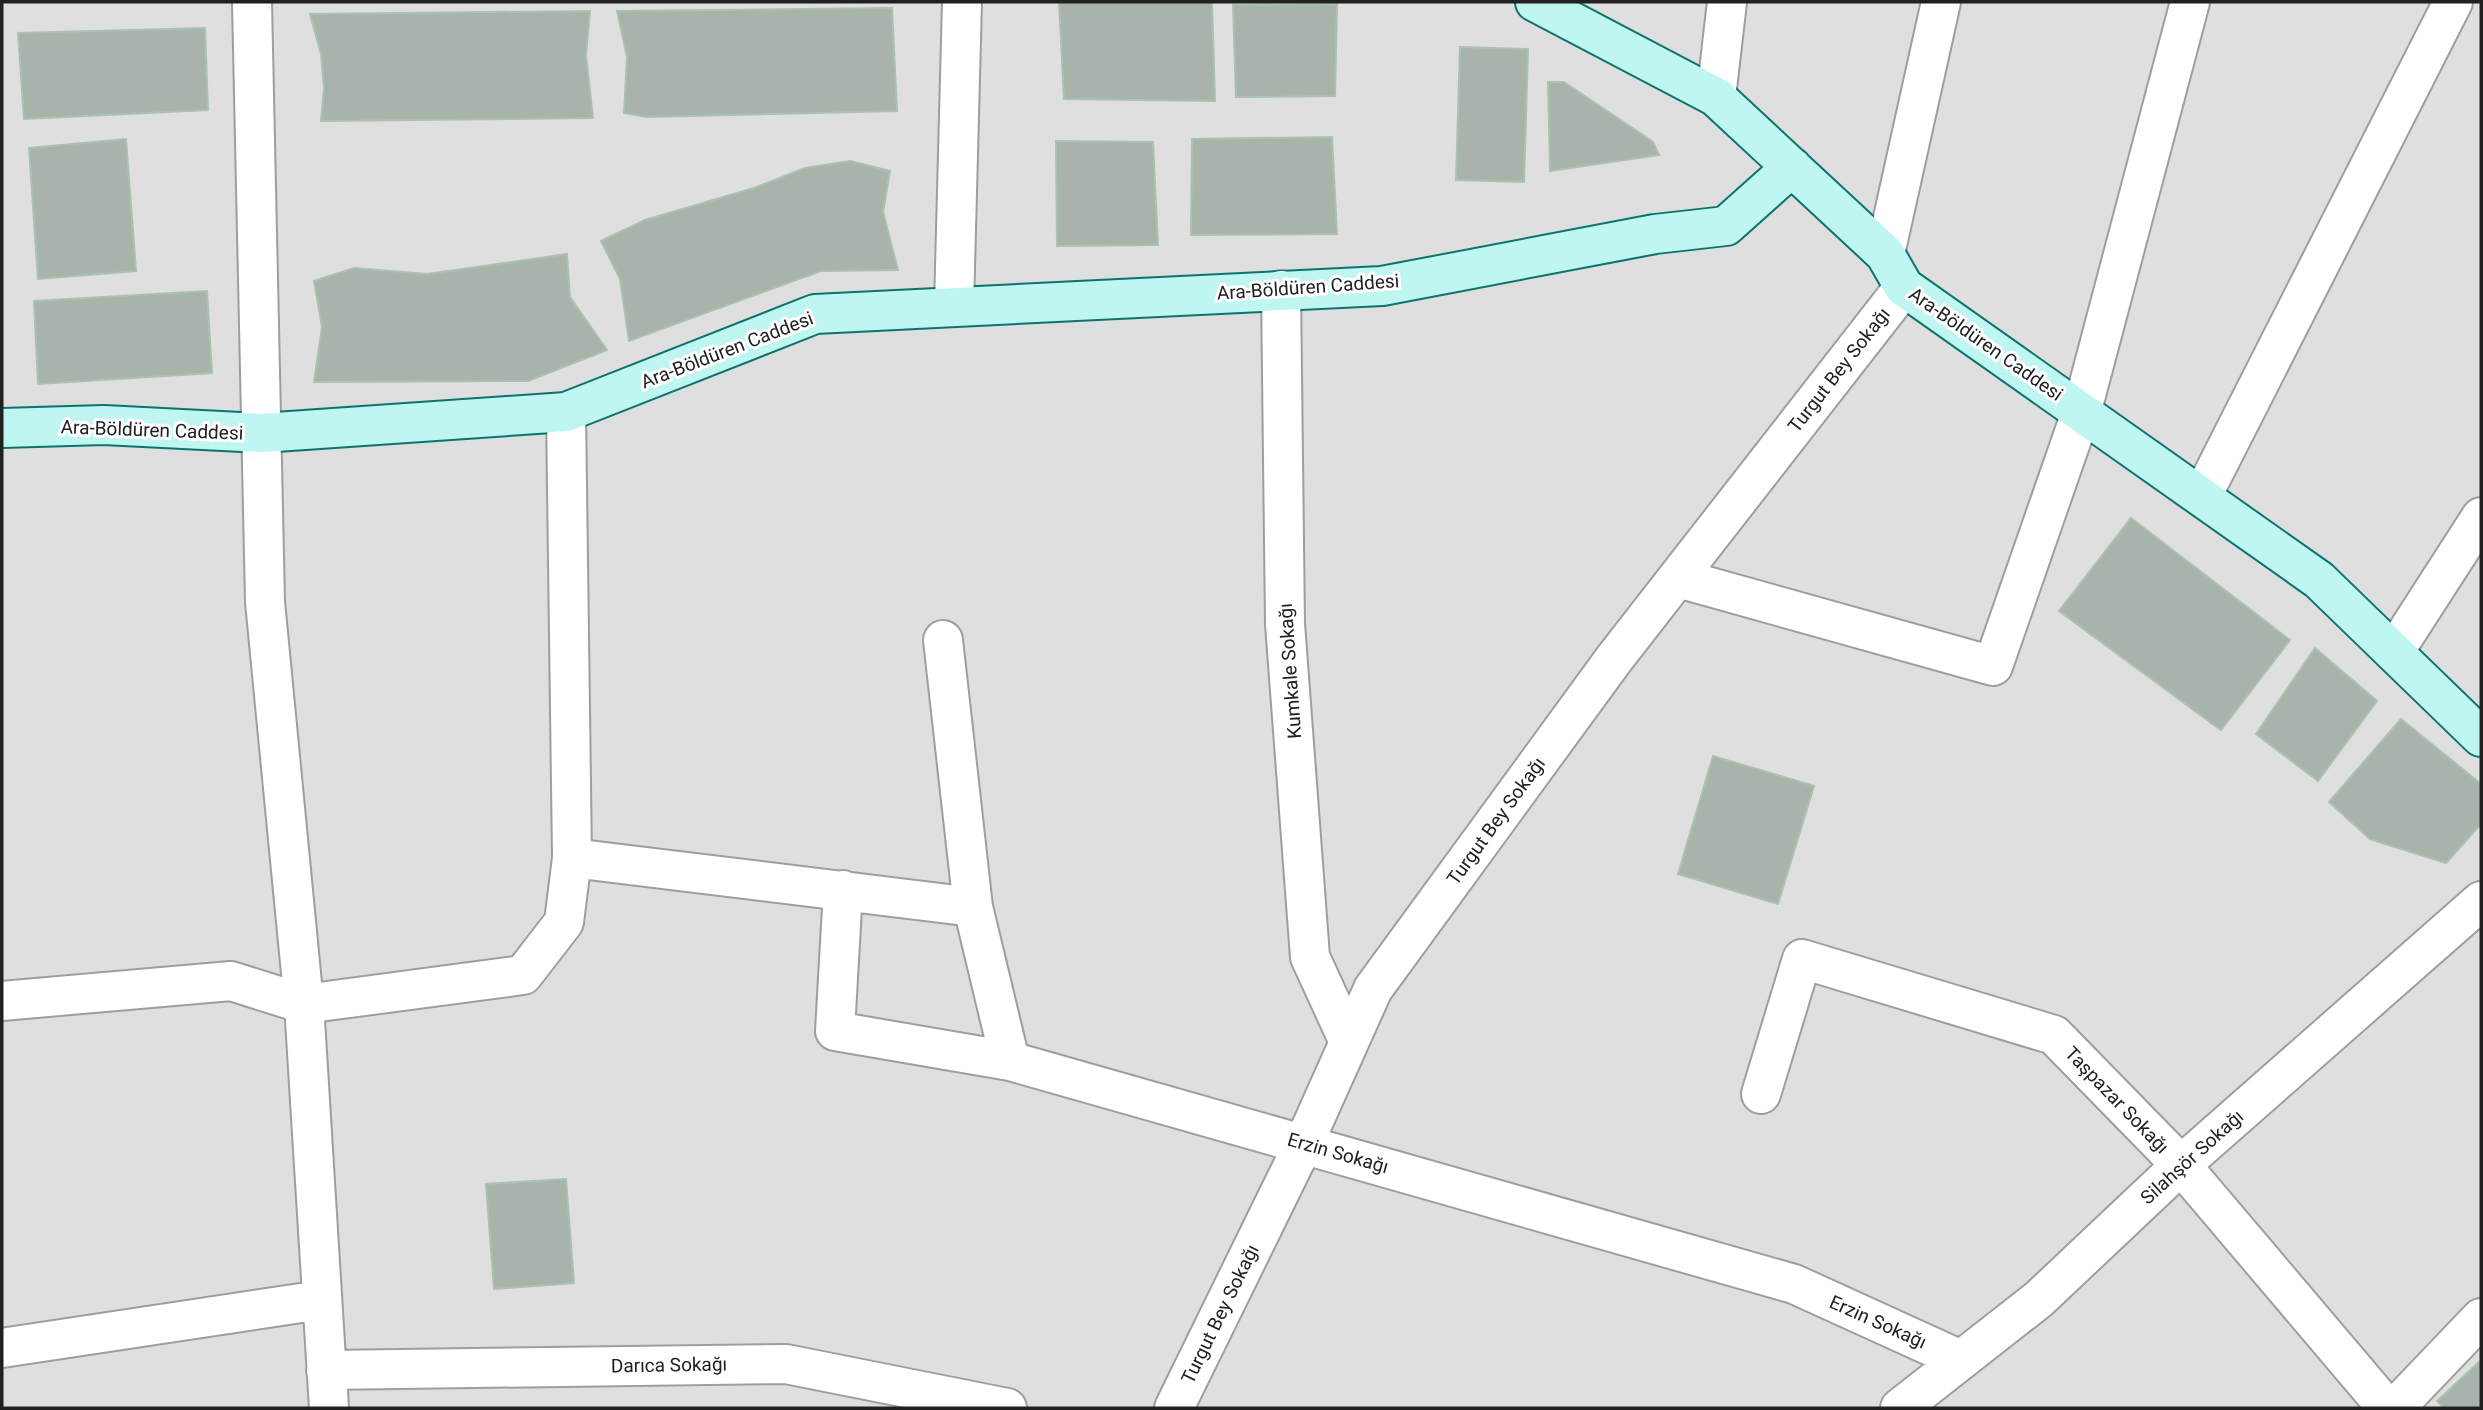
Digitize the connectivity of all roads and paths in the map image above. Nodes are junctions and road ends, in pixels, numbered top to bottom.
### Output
1 (252, 2) edge
2 (962, 2) edge
3 (1535, 2) edge
4 (1727, 2) edge
5 (1941, 2) edge
6 (2190, 2) edge
7 (2453, 2) edge
8 (1716, 97) junction
9 (1792, 167) junction
10 (1885, 254) junction
11 (1904, 287) junction
12 (1281, 290) junction
13 (954, 306) junction
14 (2082, 410) junction
15 (566, 412) junction
16 (2, 428) edge
17 (261, 433) junction
18 (2202, 496) junction
19 (2481, 517) edge
20 (1678, 578) junction
21 (943, 640) dead end
22 (2393, 652) junction
23 (2481, 737) edge
24 (572, 858) junction
25 (843, 890) junction
26 (2481, 901) edge
27 (973, 907) junction
28 (2, 1001) edge
29 (303, 1004) junction
30 (1349, 1042) junction
31 (1010, 1061) junction
32 (1761, 1094) dead end
33 (1304, 1143) junction
34 (2181, 1165) junction
35 (321, 1300) junction
36 (2481, 1318) edge
37 (2, 1348) edge
38 (1961, 1360) junction
39 (326, 1370) junction
40 (329, 1408) edge
41 (1007, 1408) edge
42 (1174, 1408) edge
43 (1900, 1408) edge
44 (2387, 1408) edge
45 (2395, 1408) edge

1 - 17 street
2 - 13 street
3 - 8 street
4 - 8 street
5 - 10 street
6 - 14 street
7 - 18 street
8 - 9 street
9 - 10 street, Ara-Böldüren Caddesi
9 - 12 street, Ara-Böldüren Caddesi
10 - 11 street, Ara-Böldüren Caddesi
11 - 14 street, Ara-Böldüren Caddesi
11 - 20 street, Turgut Bey Sokağı
12 - 13 street, Ara-Böldüren Caddesi
12 - 30 street, Kumkale Sokağı
13 - 15 street, Ara-Böldüren Caddesi
14 - 18 street, Ara-Böldüren Caddesi
14 - 20 street
15 - 17 street, Ara-Böldüren Caddesi
15 - 24 street
16 - 17 street, Ara-Böldüren Caddesi
17 - 29 street
18 - 22 street, Ara-Böldüren Caddesi
19 - 22 street
20 - 30 street, Turgut Bey Sokağı
21 - 27 street
22 - 23 street, Ara-Böldüren Caddesi
24 - 25 street
24 - 29 street
25 - 27 street
25 - 31 street, Erzin Sokağı
26 - 34 street, Silahşör Sokağı
27 - 31 street
28 - 29 street
29 - 35 street
30 - 33 street, Turgut Bey Sokağı
31 - 33 street, Erzin Sokağı
32 - 34 street, Taşpazar Sokağı
33 - 38 street, Erzin Sokağı
33 - 42 street, Turgut Bey Sokağı
34 - 38 street, Silahşör Sokağı
34 - 44 street, Taşpazar Sokağı
35 - 37 street
35 - 39 street
36 - 45 street
38 - 43 street, Silahşör Sokağı
39 - 40 street
39 - 41 street, Darıca Sokağı

